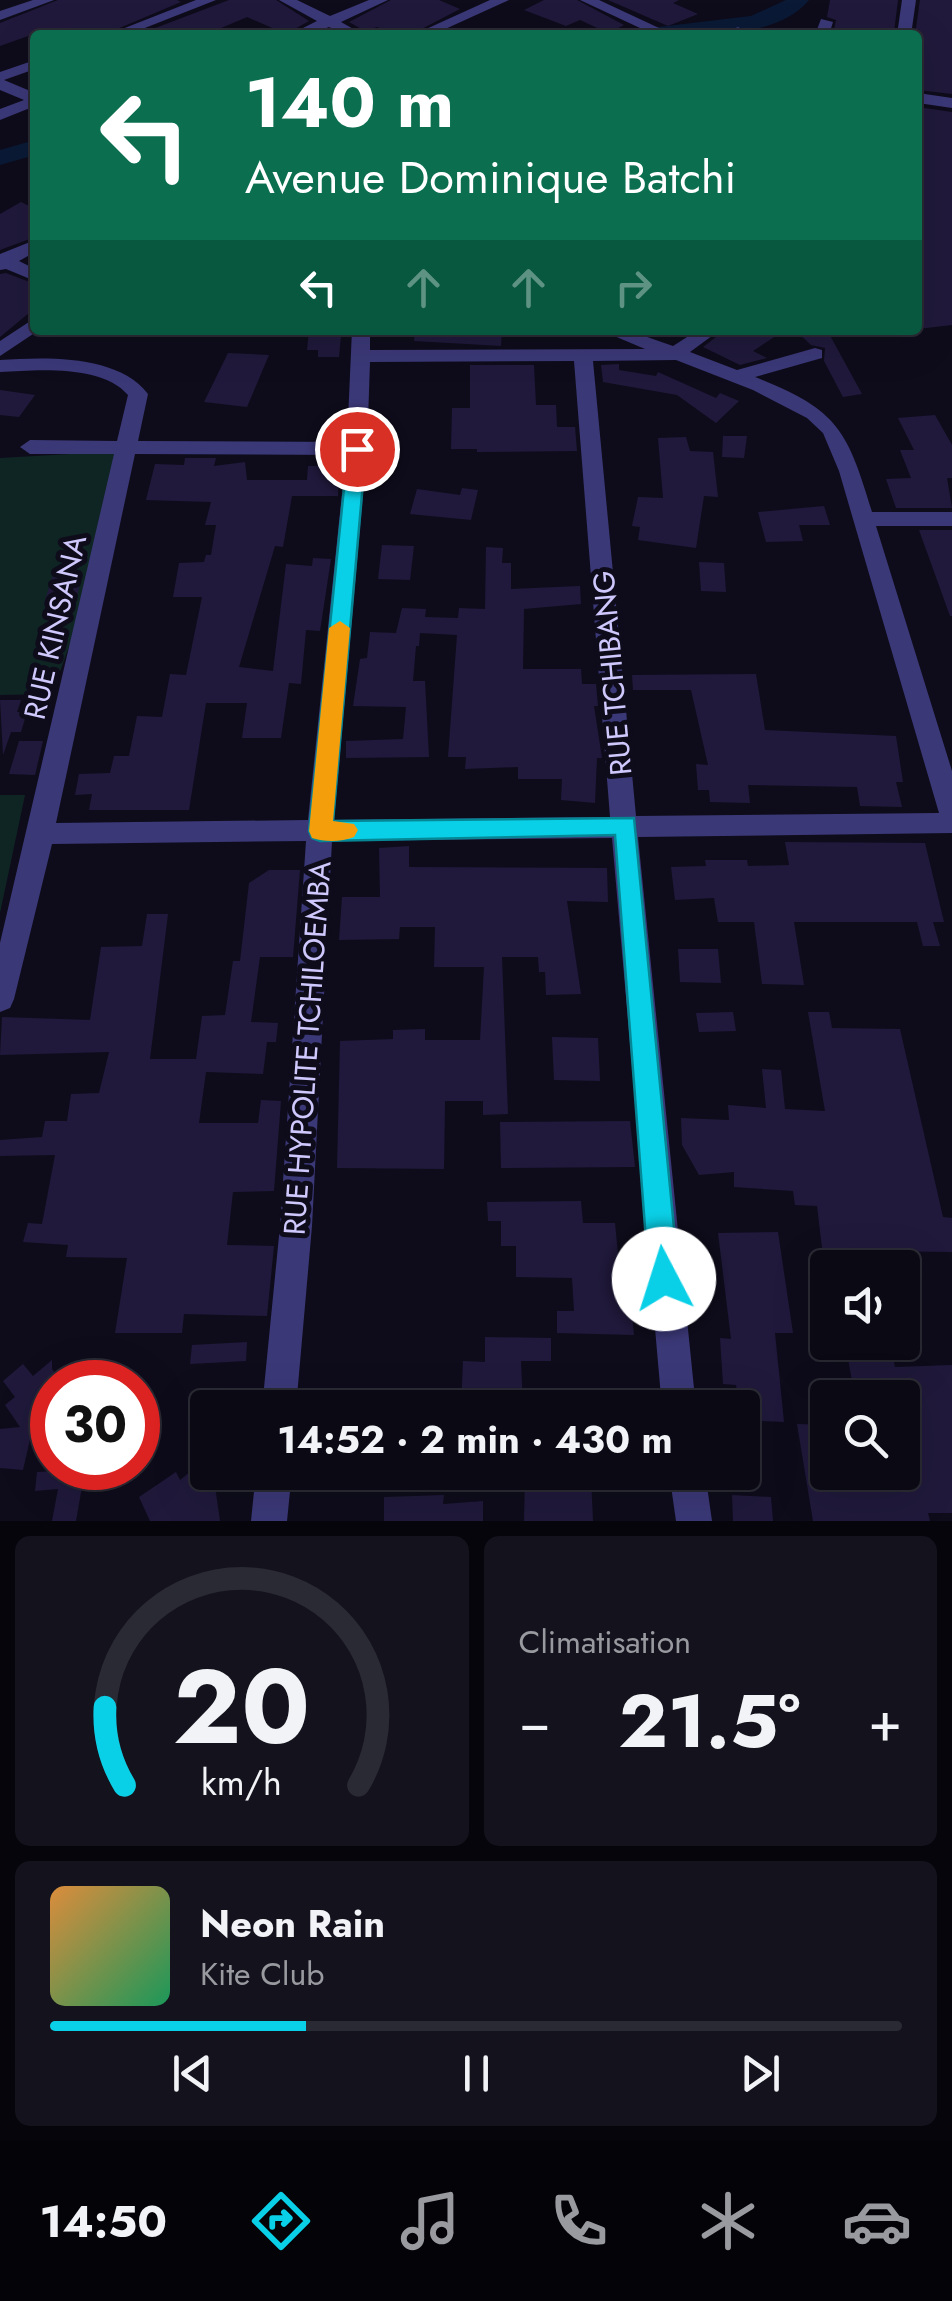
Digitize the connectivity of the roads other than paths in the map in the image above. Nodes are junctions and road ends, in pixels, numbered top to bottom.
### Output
1 (47, 0) edge
2 (209, 0) edge
3 (286, 0) edge
4 (381, 0) edge
5 (502, 0) edge
6 (588, 0) edge
7 (624, 0) edge
8 (909, 0) edge
9 (606, 8) junction
10 (0, 16) edge
11 (330, 21) junction
12 (128, 30) edge
13 (308, 30) edge
14 (348, 30) edge
15 (432, 30) edge
16 (656, 30) edge
17 (905, 30) edge
18 (30, 66) edge
19 (0, 81) edge
20 (30, 97) edge
21 (922, 99) edge
22 (30, 102) edge
23 (952, 103) edge
24 (0, 115) edge
25 (30, 248) edge
26 (2, 262) edge
27 (30, 274) edge
28 (30, 328) edge
29 (622, 335) edge
30 (703, 335) edge
31 (360, 343) edge
32 (0, 350) edge
33 (816, 354) dead end
34 (673, 355) junction
35 (583, 357) junction
36 (0, 366) edge
37 (736, 376) junction
38 (30, 447) dead end
39 (129, 448) junction
40 (357, 449) junction
41 (863, 519) junction
42 (952, 520) edge
43 (952, 812) edge
44 (952, 823) edge
45 (626, 825) junction
46 (320, 831) junction
47 (41, 834) junction
48 (0, 999) edge
49 (282, 1390) edge
50 (677, 1390) edge
51 (272, 1490) edge
52 (690, 1490) edge
53 (269, 1521) edge
54 (694, 1521) edge

1 - 10 street
2 - 12 street
3 - 11 street
4 - 11 street
5 - 15 street
6 - 9 street
7 - 9 street
8 - 17 street
9 - 16 street
11 - 13 street
11 - 14 street
18 - 19 street
19 - 20 street
21 - 23 street
22 - 24 street
25 - 26 street
26 - 27 street
28 - 32 street
29 - 34 street
30 - 34 street
31 - 35 street
31 - 40 street, RUE HYPOLITE TCHILOEMBA
33 - 37 street
34 - 35 street
34 - 37 street
35 - 45 street, RUE TCHIBANG
36 - 39 street, RUE KINSANA
37 - 41 street
38 - 39 street
39 - 40 street
39 - 47 street, RUE KINSANA
40 - 46 street, RUE HYPOLITE TCHILOEMBA
41 - 42 street
41 - 43 street
44 - 45 street
45 - 46 street
45 - 50 street, RUE TCHIBANG
46 - 47 street
46 - 49 street, RUE HYPOLITE TCHILOEMBA
47 - 48 street, RUE KINSANA
51 - 53 street
52 - 54 street

